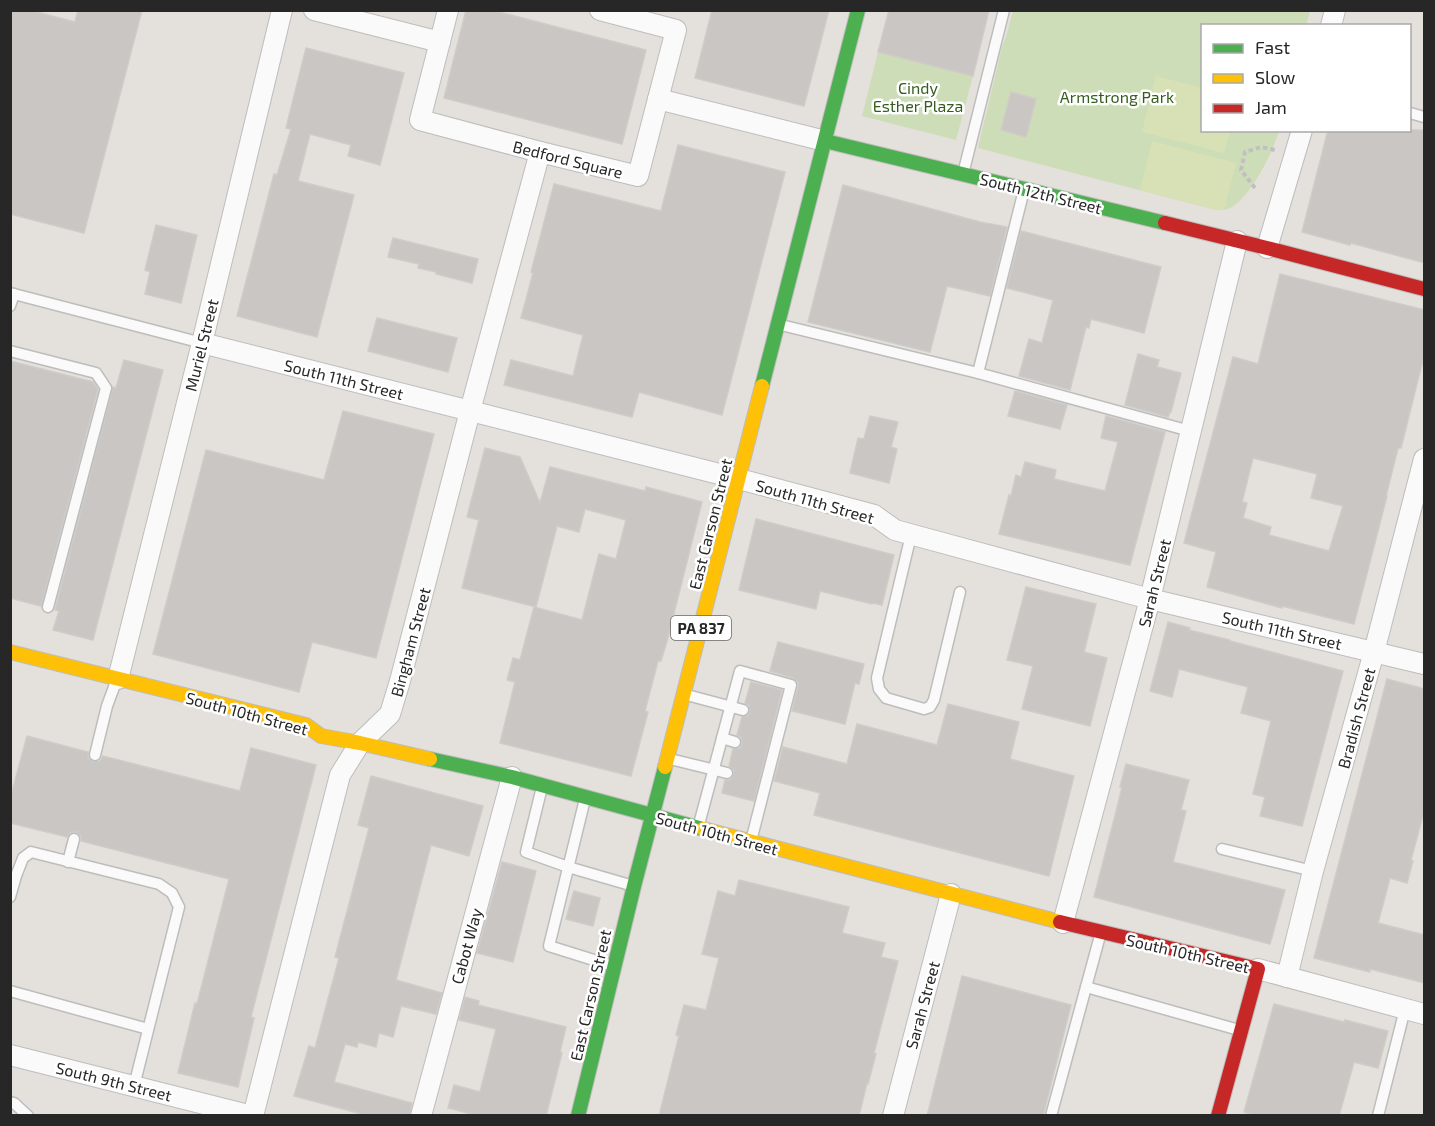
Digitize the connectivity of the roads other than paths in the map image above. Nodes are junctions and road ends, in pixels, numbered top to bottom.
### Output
1 (282, 10) edge
2 (314, 10) edge
3 (448, 10) edge
4 (600, 10) edge
5 (858, 10) edge
6 (1004, 10) edge
7 (440, 42) junction
8 (658, 99) junction
9 (1301, 132) edge
10 (825, 141) junction
11 (540, 152) junction
12 (963, 175) junction
13 (1024, 189) junction
14 (1237, 240) junction
15 (1268, 248) junction
16 (1425, 289) edge
17 (12, 293) edge
18 (10, 306) edge
19 (778, 324) junction
20 (202, 343) junction
21 (10, 351) edge
22 (978, 373) junction
23 (470, 411) junction
24 (1190, 431) junction
25 (1425, 459) edge
26 (739, 479) junction
27 (911, 534) junction
28 (960, 592) dead end
29 (1150, 599) junction
30 (48, 607) dead end
31 (10, 652) edge
32 (1374, 652) junction
33 (1425, 664) edge
34 (118, 679) junction
35 (684, 694) junction
36 (731, 707) junction
37 (744, 710) dead end
38 (722, 738) junction
39 (360, 742) junction
40 (735, 742) dead end
41 (95, 755) dead end
42 (667, 758) junction
43 (713, 770) junction
44 (727, 773) dead end
45 (512, 777) junction
46 (542, 786) junction
47 (585, 797) junction
48 (651, 816) junction
49 (698, 828) junction
50 (74, 839) dead end
51 (751, 842) junction
52 (1222, 849) dead end
53 (68, 862) junction
54 (568, 867) junction
55 (1314, 872) junction
56 (633, 886) junction
57 (951, 894) junction
58 (10, 897) edge
59 (1063, 923) junction
60 (1101, 932) junction
61 (614, 966) junction
62 (1258, 969) junction
63 (1287, 977) junction
64 (1086, 987) junction
65 (10, 992) edge
66 (1405, 1009) junction
67 (1425, 1014) edge
68 (148, 1029) junction
69 (1241, 1031) junction
70 (10, 1055) edge
71 (134, 1086) junction
72 (10, 1102) edge
73 (28, 1116) edge
74 (252, 1116) edge
75 (420, 1116) edge
76 (578, 1116) edge
77 (893, 1116) edge
78 (1051, 1116) edge
79 (1218, 1116) edge
80 (1378, 1116) edge

1 - 20 street, Muriel Street
2 - 7 street
3 - 7 street, Bedford Square
4 - 8 street, Bedford Square
5 - 10 main road, East Carson Street / PA 837
6 - 12 lane
7 - 11 street, Bedford Square
8 - 10 street, South 12th Street
8 - 11 street, Bedford Square
9 - 15 street
10 - 12 main road, South 12th Street
10 - 19 main road, East Carson Street / PA 837
11 - 23 street, Bingham Street
12 - 13 main road, South 12th Street
13 - 14 main road, South 12th Street
13 - 22 lane
14 - 15 main road, South 12th Street
14 - 24 street, Sarah Street
15 - 16 main road, South 12th Street
17 - 18 lane
17 - 20 lane
19 - 22 lane
19 - 26 main road, East Carson Street / PA 837
20 - 23 street, South 11th Street
20 - 34 street, Muriel Street
21 - 30 lane
22 - 24 lane
23 - 26 street, South 11th Street
23 - 39 street, Bingham Street
24 - 29 street, Sarah Street
25 - 32 street, Bradish Street
26 - 27 street, South 11th Street
26 - 35 main road, East Carson Street / PA 837
27 - 28 lane
27 - 29 street, South 11th Street
29 - 32 street, South 11th Street
29 - 59 street, Sarah Street
31 - 34 main road, South 10th Street
32 - 33 street, South 11th Street
32 - 55 street, Bradish Street
34 - 39 main road, South 10th Street
34 - 41 lane
35 - 36 lane
35 - 42 main road, East Carson Street / PA 837
36 - 37 lane
36 - 38 lane
36 - 51 lane
38 - 40 lane
38 - 43 lane
39 - 45 main road, South 10th Street
39 - 74 street, Bingham Street
42 - 43 lane
42 - 48 main road, East Carson Street / PA 837
43 - 44 lane
43 - 49 lane
45 - 46 main road, South 10th Street
45 - 75 street, Cabot Way
46 - 47 main road, South 10th Street
46 - 54 lane
47 - 48 main road, South 10th Street
47 - 54 lane
48 - 49 main road, South 10th Street
48 - 56 main road, East Carson Street / PA 837
49 - 51 main road, South 10th Street
50 - 53 lane
51 - 57 main road, South 10th Street
52 - 55 lane
53 - 58 lane
53 - 68 lane
54 - 56 lane
54 - 61 lane
55 - 63 street, Bradish Street
56 - 61 main road, East Carson Street / PA 837
57 - 59 main road, South 10th Street
57 - 77 street, Sarah Street
59 - 60 main road, South 10th Street
60 - 62 main road, South 10th Street
60 - 64 lane
61 - 76 main road, East Carson Street / PA 837
62 - 63 street, South 10th Street
62 - 69 main road
63 - 66 street, South 10th Street
64 - 69 lane
64 - 78 lane
65 - 68 lane
66 - 67 street, South 10th Street
66 - 80 lane
68 - 71 lane
69 - 79 main road
70 - 71 street, South 9th Street
71 - 74 street, South 9th Street
72 - 73 lane

